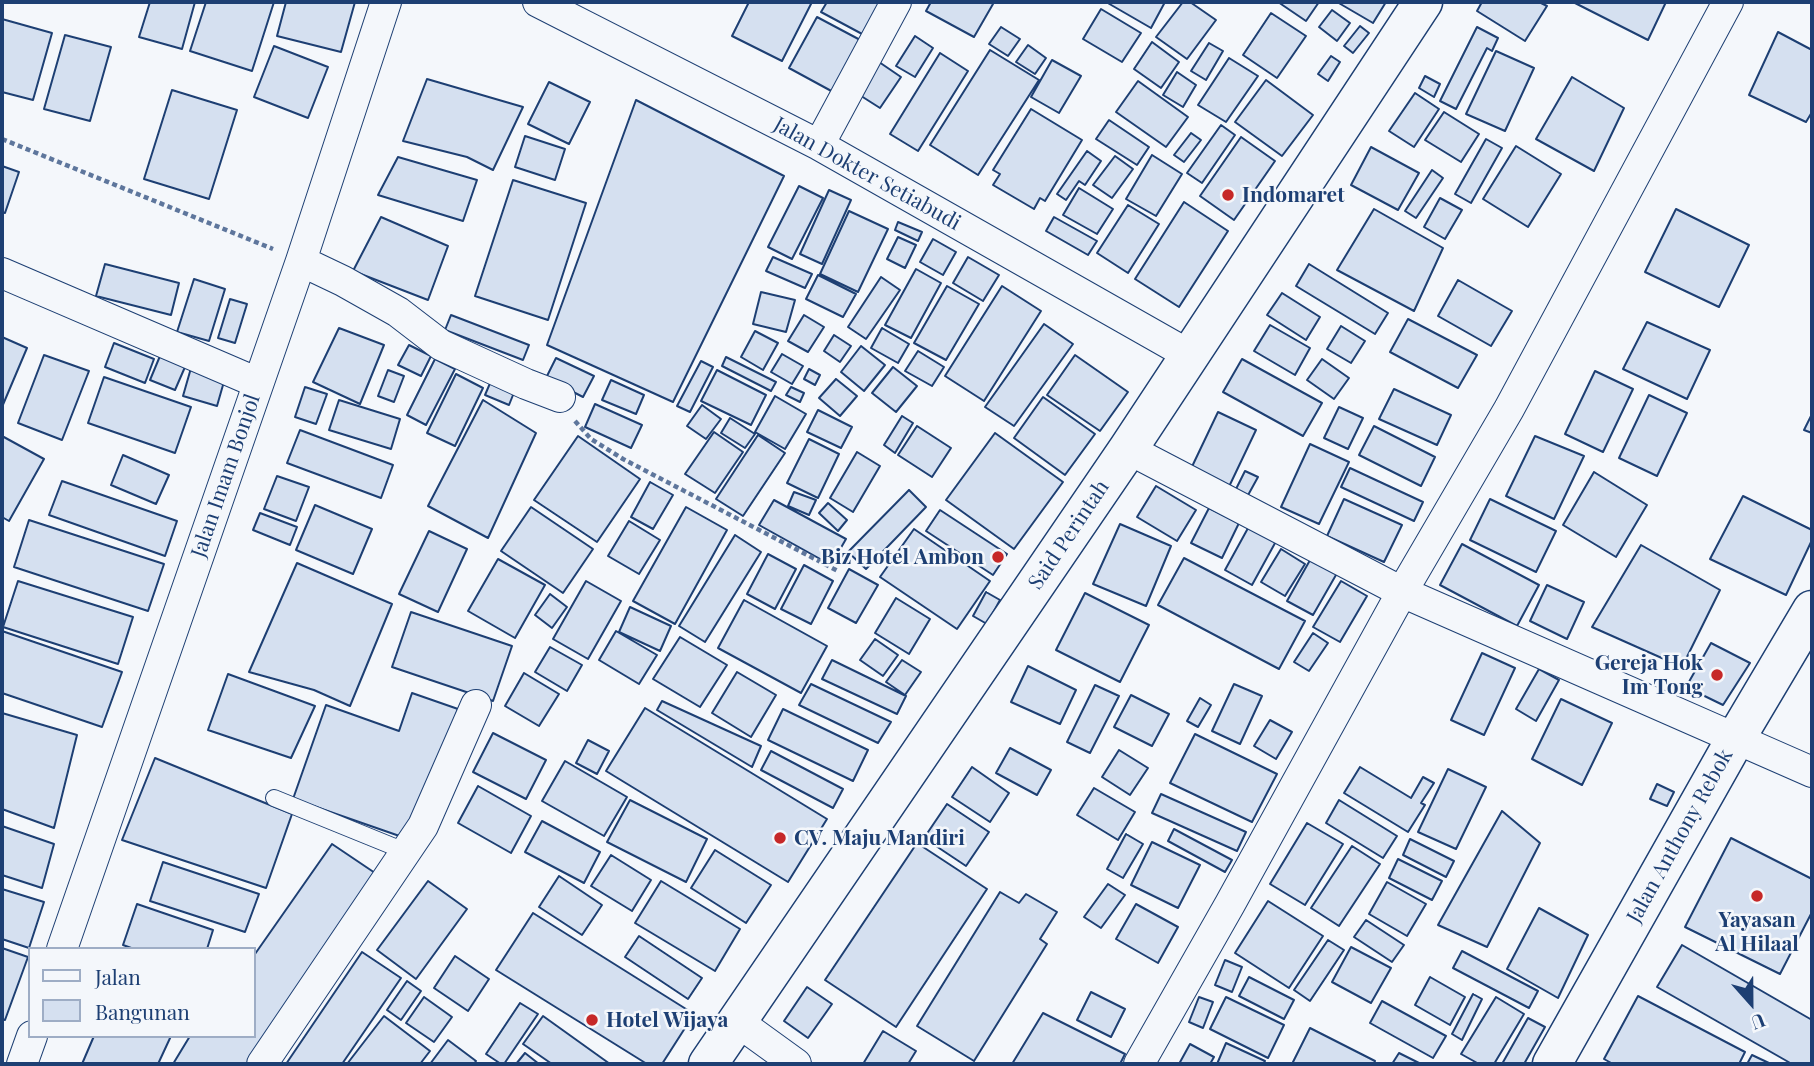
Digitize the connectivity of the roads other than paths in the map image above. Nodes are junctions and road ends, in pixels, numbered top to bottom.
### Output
1 (386, 2) edge
2 (538, 2) edge
3 (896, 2) edge
4 (1423, 2) edge
5 (1728, 2) edge
6 (819, 145) junction
7 (301, 261) junction
8 (2, 273) edge
9 (1191, 356) junction
10 (258, 383) junction
11 (560, 397) road end
12 (1129, 449) junction
13 (1402, 592) junction
14 (1812, 610) edge
15 (476, 705) dead end
16 (1736, 738) junction
17 (1812, 772) edge
18 (274, 798) dead end
19 (407, 852) junction
20 (63, 947) edge
21 (737, 1022) junction
22 (31, 1038) edge
23 (22, 1064) edge
24 (262, 1064) edge
25 (708, 1064) edge
26 (796, 1064) edge
27 (1139, 1064) edge
28 (1552, 1064) edge

1 - 7 street, Jalan Imam Bonjol
2 - 6 street, Jalan Dokter Setiabudi
3 - 6 street
4 - 9 main road, Said Perintah
5 - 13 street
6 - 9 street, Jalan Dokter Setiabudi
7 - 10 street, Jalan Imam Bonjol
7 - 11 street
8 - 10 street
9 - 12 main road, Said Perintah
10 - 20 street, Jalan Imam Bonjol
12 - 13 street
12 - 21 main road, Said Perintah
13 - 16 street
13 - 27 street
14 - 16 main road, Jalan Anthony Rebok
15 - 19 street
16 - 17 street
16 - 28 main road, Jalan Anthony Rebok
18 - 19 lane
19 - 24 street
21 - 25 main road, Said Perintah
21 - 26 street
22 - 23 street

